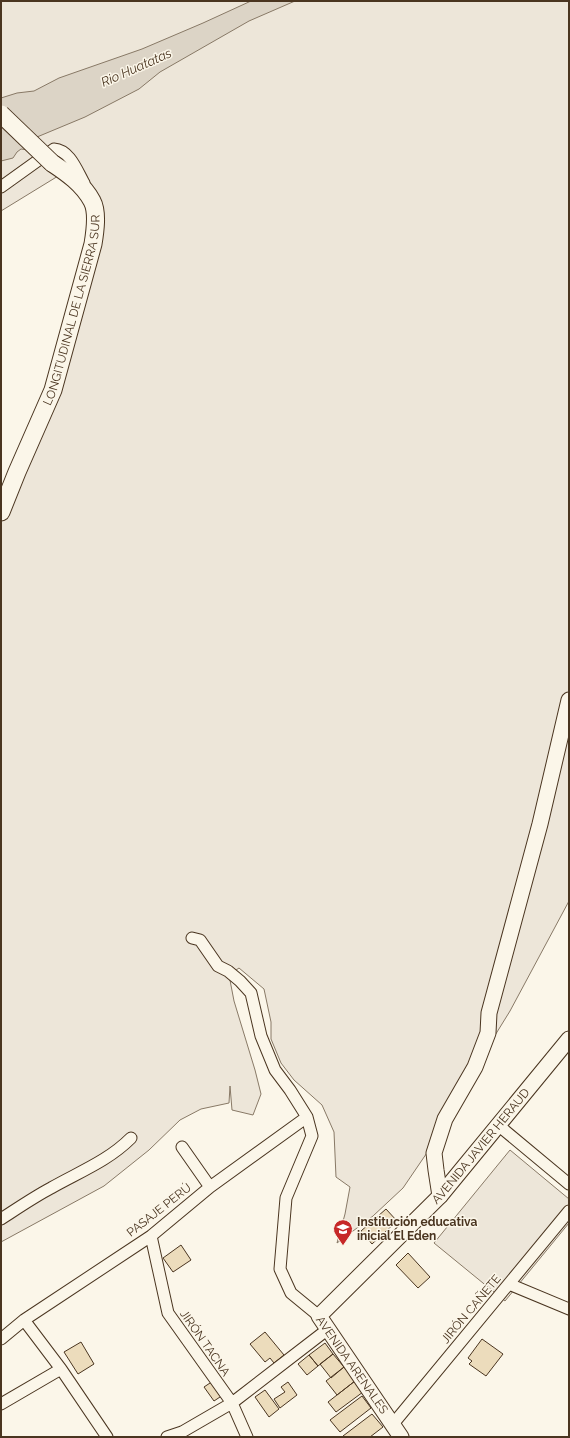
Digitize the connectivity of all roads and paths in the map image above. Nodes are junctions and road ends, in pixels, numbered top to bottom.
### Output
1 (1, 114) edge
2 (1, 188) edge
3 (93, 202) junction
4 (1, 512) edge
5 (569, 700) edge
6 (192, 938) dead end
7 (569, 1039) edge
8 (308, 1117) junction
9 (498, 1125) junction
10 (131, 1138) dead end
11 (182, 1147) dead end
12 (569, 1184) edge
13 (210, 1187) junction
14 (440, 1196) junction
15 (569, 1211) edge
16 (1, 1218) edge
17 (151, 1236) junction
18 (509, 1284) junction
19 (569, 1309) edge
20 (319, 1316) junction
21 (24, 1320) junction
22 (328, 1329) junction
23 (1, 1339) edge
24 (61, 1369) junction
25 (232, 1403) junction
26 (1, 1404) edge
27 (392, 1424) junction
28 (107, 1437) edge
29 (167, 1437) edge
30 (248, 1437) edge
31 (401, 1437) edge

1 - 3 main road, LONGITUDINAL DE LA SIERRA SUR, bridge
2 - 3 street
3 - 4 main road, LONGITUDINAL DE LA SIERRA SUR
5 - 14 main road
6 - 8 street
7 - 9 main road, AVENIDA JAVIER HERAUD
8 - 13 street, PASAJE PERÚ
8 - 20 street, AVENIDA ARENALES
9 - 12 street
9 - 14 main road, AVENIDA JAVIER HERAUD
10 - 16 street
11 - 13 street
13 - 17 street, PASAJE PERÚ
14 - 20 main road, AVENIDA JAVIER HERAUD
15 - 18 street, JIRÓN CAÑETE
17 - 21 street, PASAJE PERÚ
17 - 25 street, JIRÓN TACNA
18 - 19 street
18 - 27 street, JIRÓN CAÑETE
20 - 22 main road, AVENIDA ARENALES
21 - 23 street, PASAJE PERÚ
21 - 24 street
22 - 25 street
22 - 27 main road, AVENIDA ARENALES
24 - 26 street
24 - 28 street
25 - 29 street
25 - 30 street, JIRÓN TACNA
27 - 31 main road, AVENIDA ARENALES

